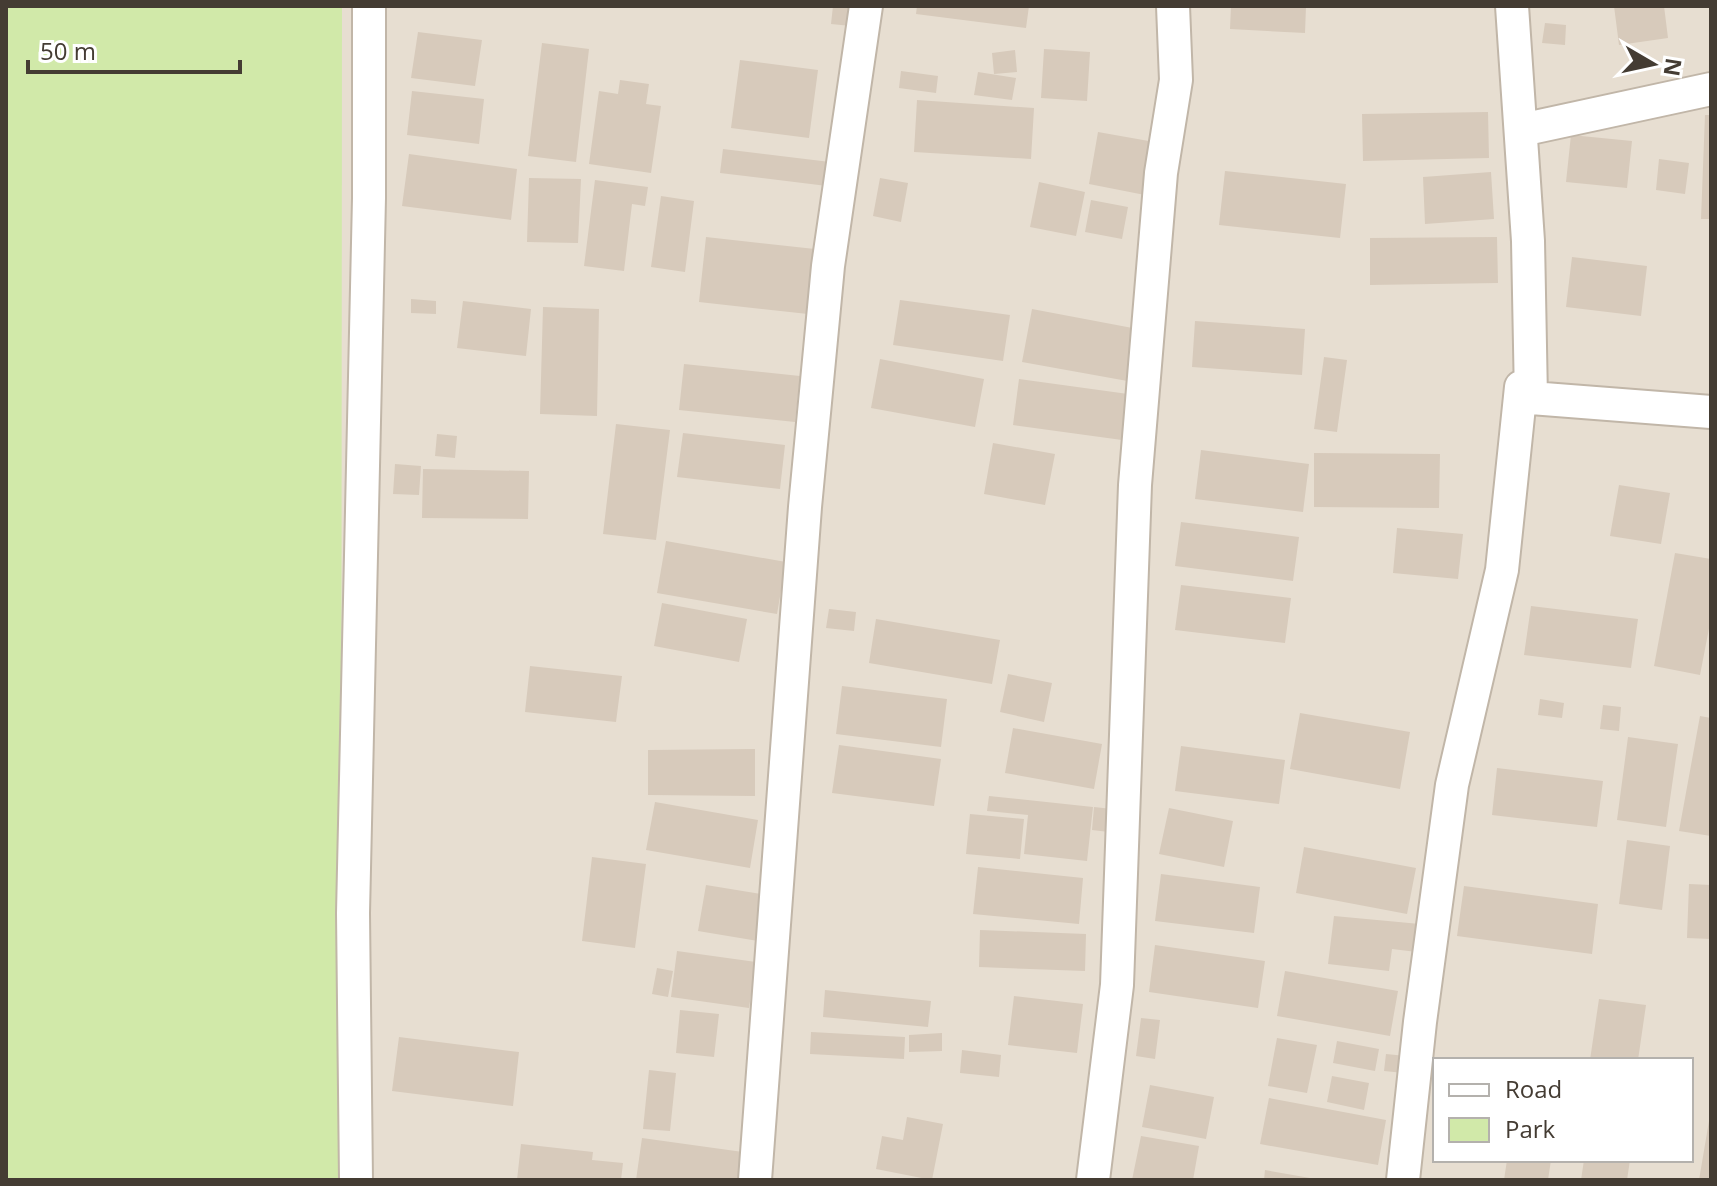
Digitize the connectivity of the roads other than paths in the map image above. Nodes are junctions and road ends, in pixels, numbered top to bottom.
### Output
1 (369, 6) edge
2 (866, 6) edge
3 (1173, 6) edge
4 (1512, 6) edge
5 (1711, 89) edge
6 (1521, 130) junction
7 (1531, 398) junction
8 (1711, 412) edge
9 (356, 1180) edge
10 (755, 1180) edge
11 (1093, 1180) edge
12 (1403, 1180) edge

1 - 9 street
2 - 10 street
3 - 11 street
4 - 6 street
5 - 6 street
6 - 7 street
7 - 8 street
7 - 12 street

